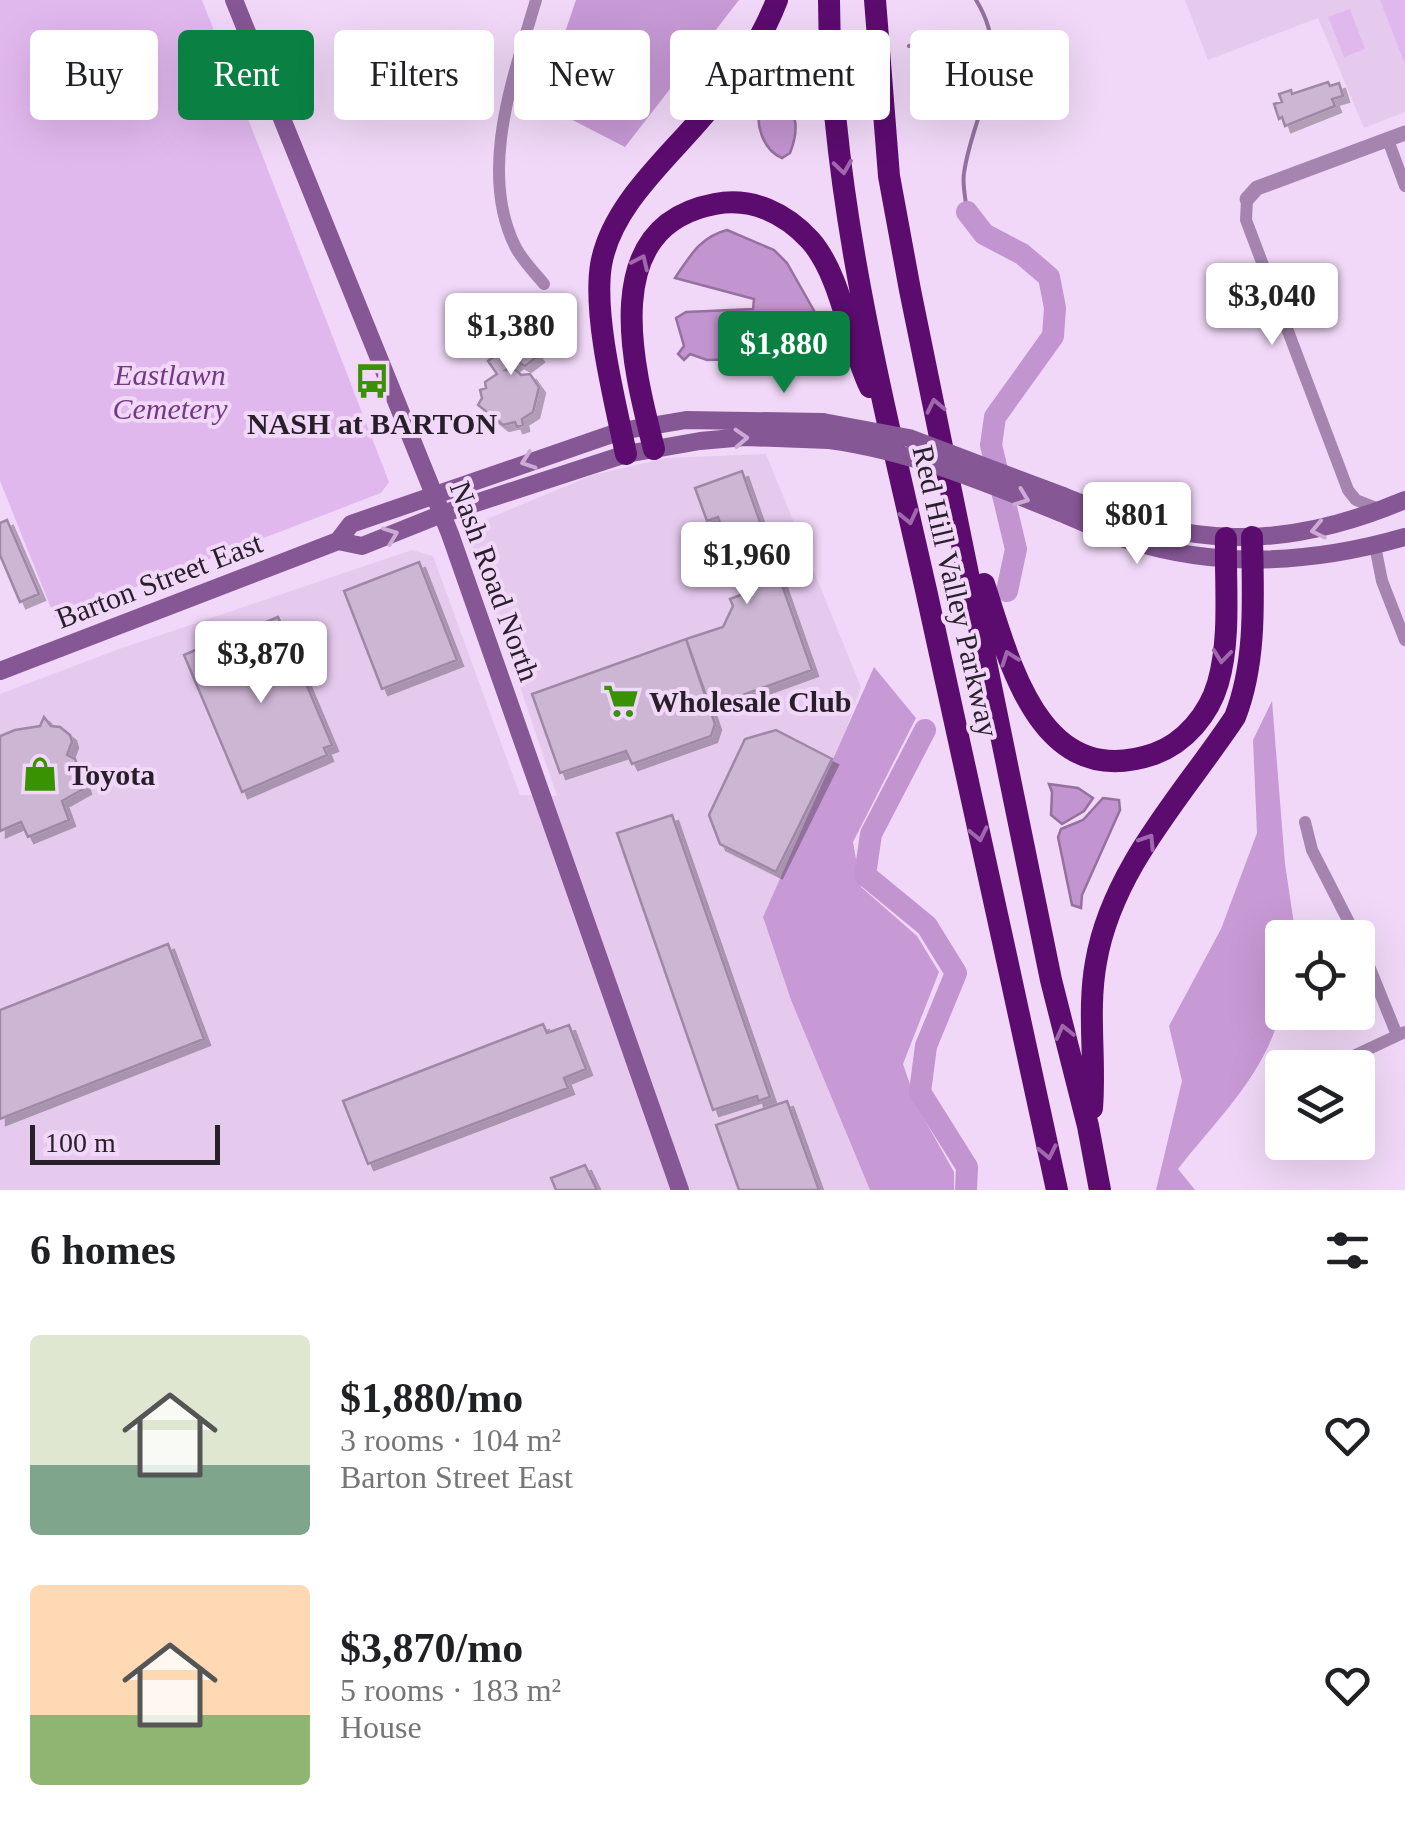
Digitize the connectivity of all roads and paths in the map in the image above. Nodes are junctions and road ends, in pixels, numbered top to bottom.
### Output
1 (234, 0) edge
2 (536, 0) edge
3 (777, 0) edge
4 (830, 0) edge
5 (875, 0) edge
6 (1405, 133) edge
7 (1388, 140) junction
8 (1405, 186) edge
9 (1247, 199) joint
10 (544, 284) dead end
11 (888, 422) junction
12 (826, 431) junction
13 (651, 437) junction
14 (624, 442) junction
15 (434, 494) junction
16 (1405, 500) edge
17 (1381, 510) junction
18 (442, 514) junction
19 (962, 536) junction
20 (1405, 537) edge
21 (338, 540) junction
22 (1375, 546) junction
23 (1252, 548) junction
24 (1226, 549) junction
25 (1405, 640) edge
26 (0, 671) edge
27 (1305, 822) dead end
28 (1348, 920) edge
29 (1375, 977) edge
30 (1401, 1034) edge
31 (1367, 1050) edge
32 (1088, 1126) junction
33 (680, 1190) edge
34 (1057, 1190) edge
35 (1100, 1190) edge

1 - 15 main road, Nash Road North
2 - 10 street
3 - 14 highway
4 -> 11 highway, Red Hill Valley Parkway
19 -> 5 highway, Red Hill Valley Parkway
6 - 7 street
7 - 8 street
7 - 9 street
9 - 17 street
13 -> 11 highway
11 -> 34 highway, Red Hill Valley Parkway
12 - 13 main road, Barton Street East
12 - 24 main road, Barton Street East, bridge
12 -> 24 main road, Barton Street East, bridge
13 - 14 main road, Barton Street East
14 -> 15 main road, Barton Street East
14 - 18 main road, Barton Street East
15 - 18 main road, Nash Road North
15 - 21 main road, Barton Street East
16 - 17 main road, Barton Street East
17 -> 23 main road, Barton Street East
21 -> 18 main road, Barton Street East
18 - 33 main road, Nash Road North
24 -> 19 highway
32 -> 19 highway, Red Hill Valley Parkway
20 - 22 main road, Barton Street East
21 - 26 main road, Barton Street East
22 - 23 main road, Barton Street East
22 - 25 street
23 - 24 main road, Barton Street East
32 -> 23 highway
27 - 28 street
29 - 30 street
30 - 31 street
32 - 35 highway, Red Hill Valley Parkway

